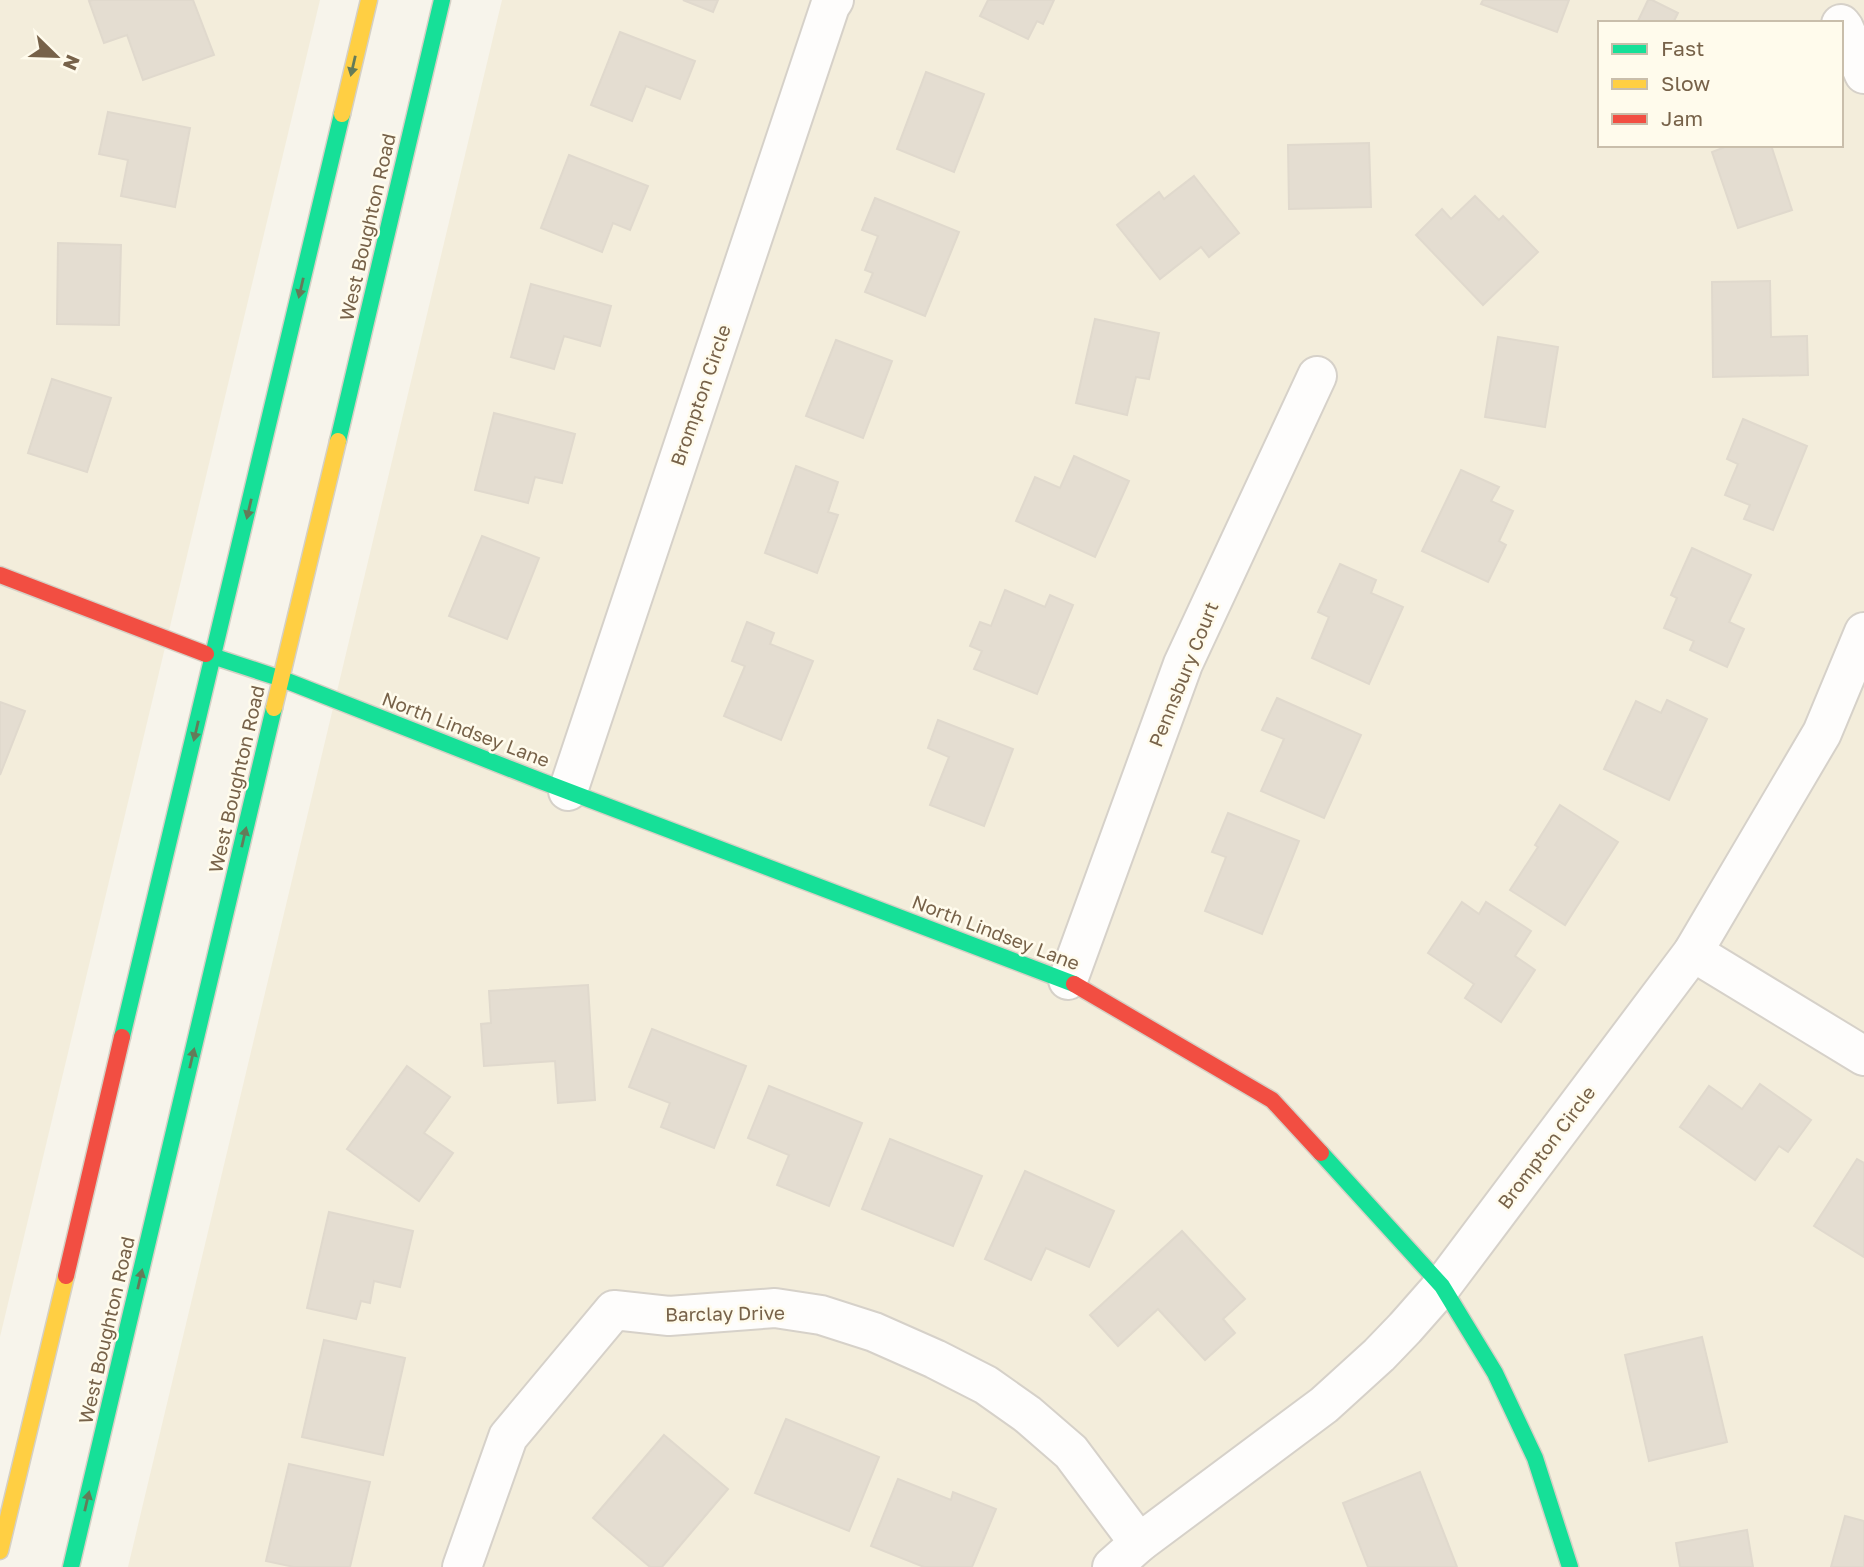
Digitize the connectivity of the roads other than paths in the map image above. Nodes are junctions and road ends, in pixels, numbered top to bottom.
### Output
1 (369, 0) edge
2 (442, 0) edge
3 (834, 0) edge
4 (1821, 0) edge
5 (1839, 21) edge
6 (1843, 26) edge
7 (1864, 74) edge
8 (1317, 376) dead end
9 (0, 575) edge
10 (1864, 632) edge
11 (214, 657) junction
12 (282, 679) junction
13 (568, 791) junction
14 (1693, 952) junction
15 (1068, 980) junction
16 (1864, 1056) edge
17 (1442, 1286) junction
18 (0, 1551) edge
19 (1126, 1555) edge
20 (71, 1567) edge
21 (463, 1567) edge
22 (1570, 1567) edge

1 -> 11 main road
2 - 12 main road, West Boughton Road
3 - 13 street, Brompton Circle
4 - 5 street
6 - 7 street
8 - 15 street, Pennsbury Court
9 - 11 main road
10 - 14 street, Brompton Circle
11 - 12 main road, North Lindsey Lane
11 -> 18 main road
12 - 13 main road, North Lindsey Lane
20 -> 12 main road, West Boughton Road
13 - 15 main road, North Lindsey Lane
14 - 16 street
14 - 17 street, Brompton Circle
15 - 17 main road, North Lindsey Lane
17 - 19 street, Brompton Circle
17 - 22 main road, North Lindsey Lane
19 - 21 street, Barclay Drive

